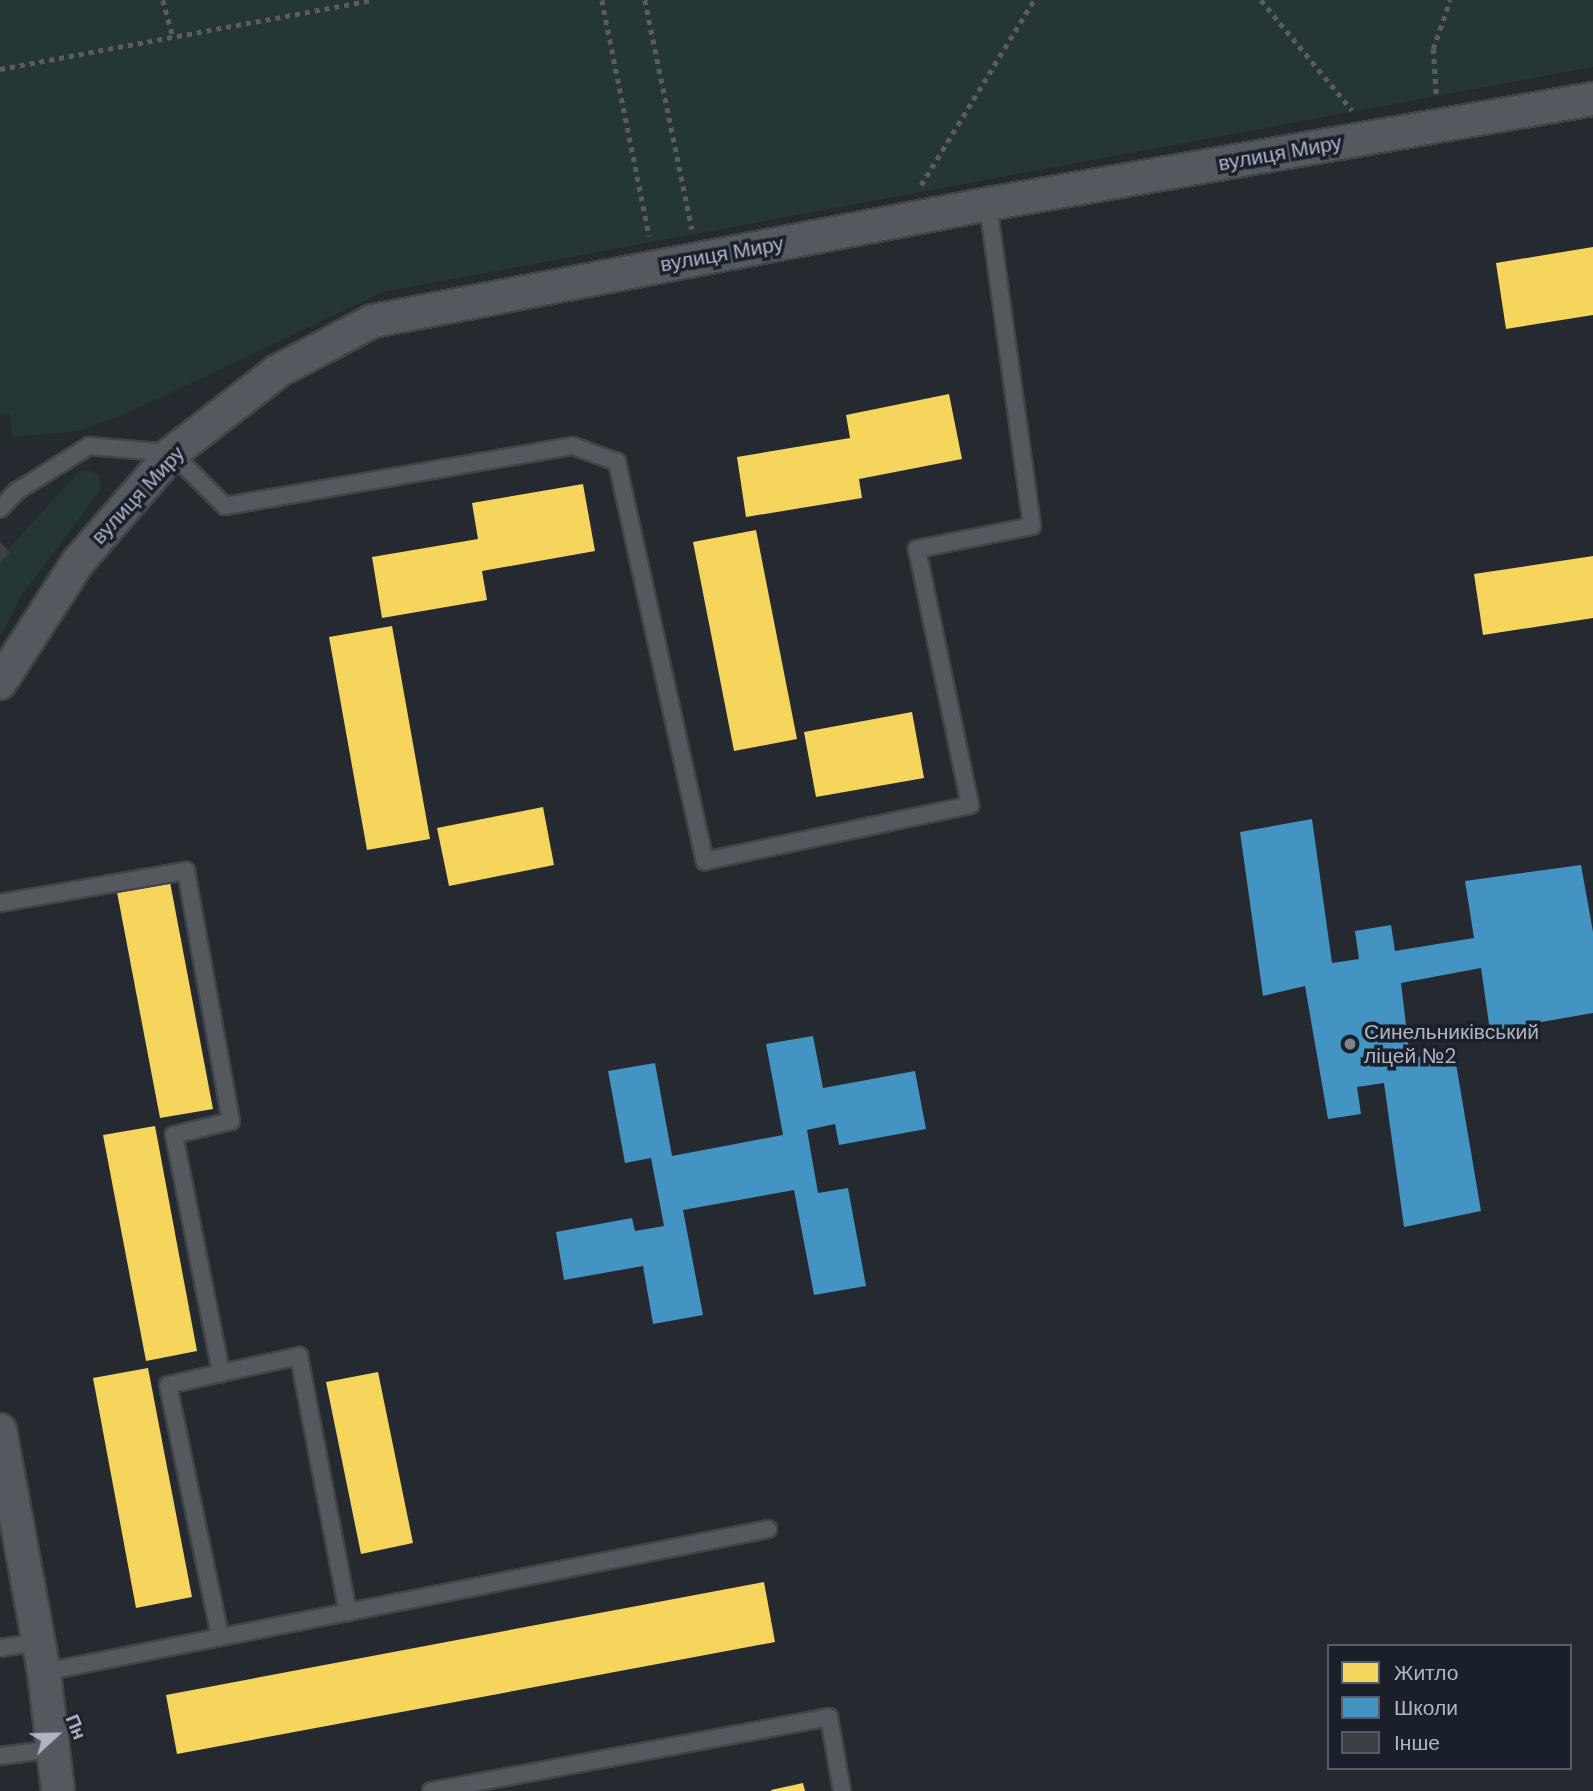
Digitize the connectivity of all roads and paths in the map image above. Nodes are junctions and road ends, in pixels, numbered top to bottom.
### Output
1 (163, 0) edge
2 (374, 0) edge
3 (602, 0) edge
4 (645, 0) edge
5 (1034, 0) edge
6 (1261, 0) edge
7 (1450, 0) edge
8 (173, 38) junction
9 (0, 69) edge
10 (1593, 99) edge
11 (1437, 124) junction
12 (1374, 136) junction
13 (988, 204) junction
14 (894, 222) junction
15 (698, 260) junction
16 (657, 266) junction
17 (172, 453) junction
18 (0, 509) edge
19 (0, 683) edge
20 (0, 903) edge
21 (221, 1373) junction
22 (0, 1430) edge
23 (768, 1529) dead end
24 (348, 1612) junction
25 (220, 1637) junction
26 (0, 1648) edge
27 (41, 1657) junction
28 (53, 1749) junction
29 (0, 1756) edge
30 (58, 1791) edge
31 (430, 1791) edge
32 (842, 1791) edge

1 - 8 path
2 - 8 path
3 - 16 path
4 - 15 path
5 - 14 path
6 - 12 path
7 - 11 path
8 - 9 path
10 - 11 street, вулиця Миру
11 - 12 street, вулиця Миру
12 - 13 street, вулиця Миру
13 - 14 street, вулиця Миру
13 - 17 lane
14 - 15 street, вулиця Миру
15 - 16 street, вулиця Миру
16 - 17 street, вулиця Миру
17 - 18 lane
17 - 19 street, вулиця Миру
20 - 21 lane
21 - 24 lane
21 - 25 lane
22 - 27 street
23 - 24 lane
24 - 25 lane
25 - 27 lane
26 - 27 lane
27 - 28 street
28 - 29 lane
28 - 30 street
31 - 32 lane

